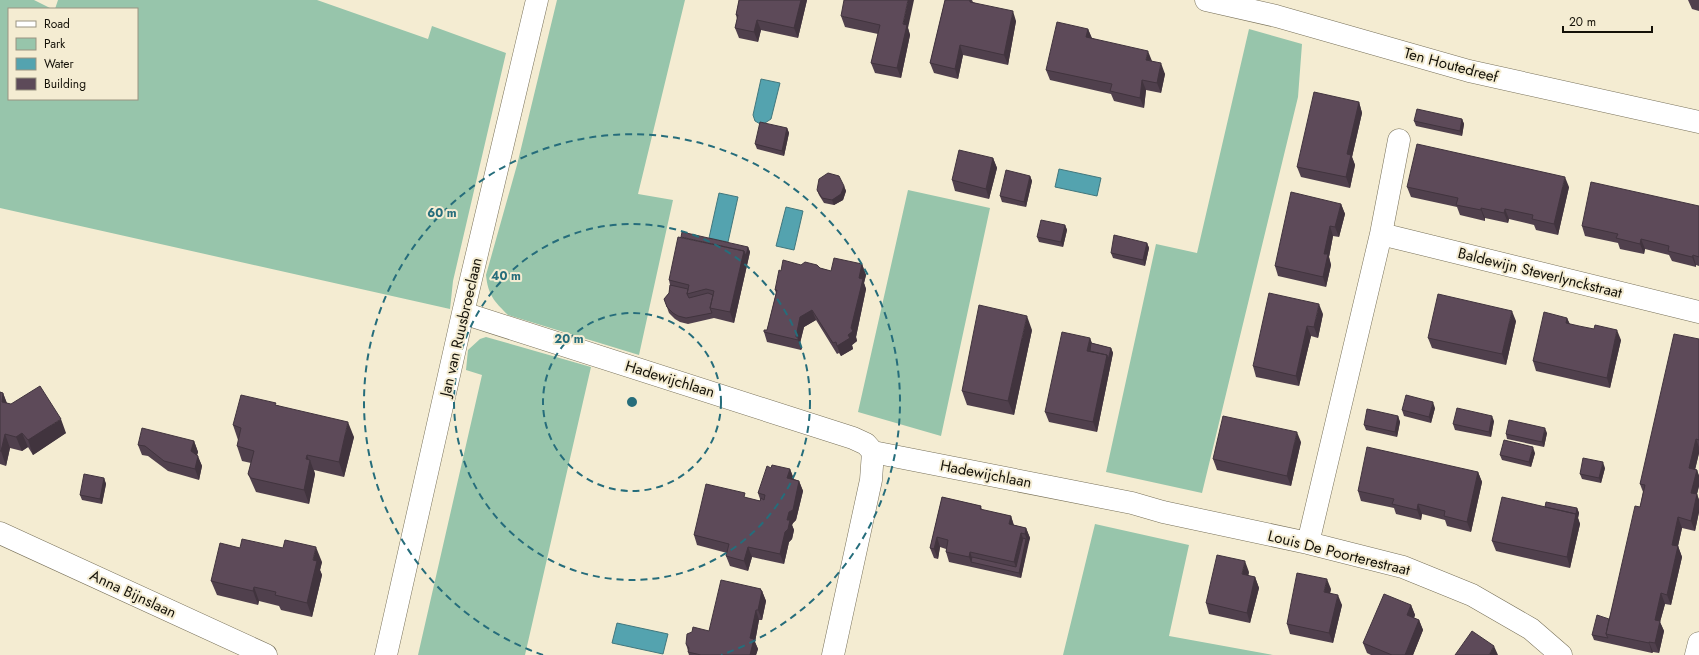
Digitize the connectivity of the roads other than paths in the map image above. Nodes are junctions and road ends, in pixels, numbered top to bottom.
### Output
1 (537, 0) edge
2 (1206, 0) edge
3 (1699, 122) edge
4 (1399, 140) dead end
5 (1381, 234) junction
6 (1699, 312) edge
7 (463, 313) junction
8 (873, 452) junction
9 (1098, 496) joint
10 (0, 533) edge
11 (1308, 543) junction
12 (1699, 643) edge
13 (266, 655) edge
14 (386, 655) edge
15 (833, 655) edge
16 (1561, 655) edge
17 (1696, 655) edge

1 - 7 street, Jan van Ruusbroeclaan
2 - 3 street, Ten Houtedreef
4 - 5 street
5 - 6 street, Baldewijn Steverlynckstraat
5 - 11 street
7 - 8 street, Hadewijchlaan
7 - 14 street, Jan van Ruusbroeclaan
8 - 9 street, Hadewijchlaan
8 - 15 street
9 - 11 street, Louis De Poorterestraat
10 - 13 street, Anna Bijnslaan
11 - 16 street, Louis De Poorterestraat
12 - 17 street

